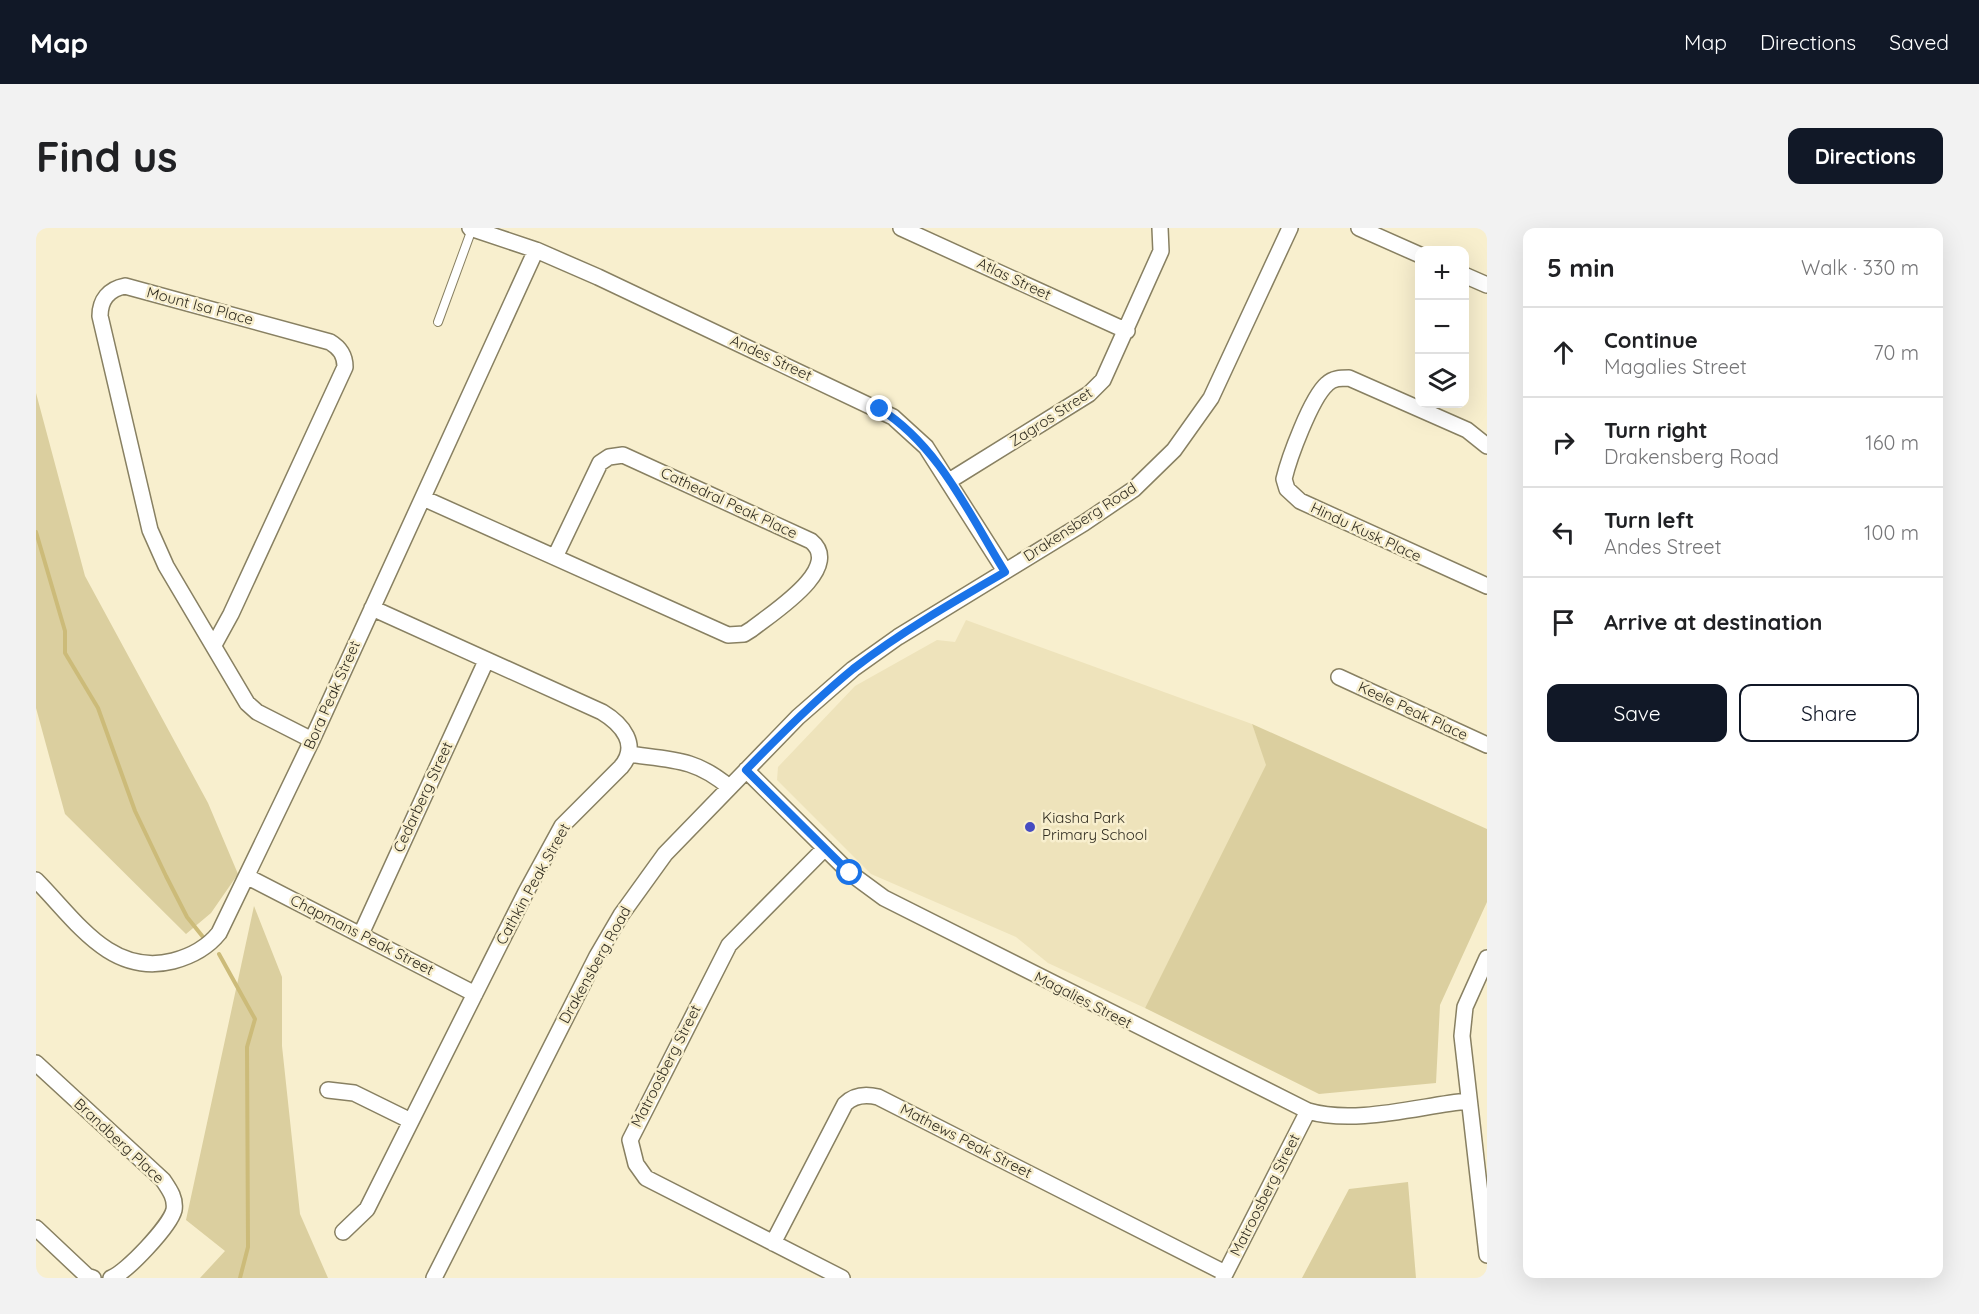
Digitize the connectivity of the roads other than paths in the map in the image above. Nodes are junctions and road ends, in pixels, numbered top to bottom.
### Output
1 (471, 228) edge
2 (901, 228) edge
3 (1160, 228) edge
4 (1290, 228) edge
5 (1359, 228) edge
6 (1392, 235) edge
7 (536, 250) junction
8 (1415, 252) edge
9 (1469, 277) edge
10 (1487, 285) edge
11 (438, 322) dead end
12 (1127, 331) junction
13 (1487, 446) edge
14 (950, 481) junction
15 (423, 498) junction
16 (555, 557) junction
17 (1005, 572) junction
18 (1487, 586) edge
19 (372, 608) junction
20 (214, 645) junction
21 (486, 661) junction
22 (1339, 677) dead end
23 (312, 740) junction
24 (1487, 745) edge
25 (628, 754) junction
26 (746, 770) junction
27 (729, 787) junction
28 (825, 848) junction
29 (249, 877) junction
30 (36, 880) edge
31 (361, 934) junction
32 (1487, 958) edge
33 (475, 994) junction
34 (36, 1063) edge
35 (328, 1090) dead end
36 (1467, 1101) junction
37 (1308, 1111) junction
38 (411, 1121) junction
39 (36, 1228) edge
40 (343, 1232) dead end
41 (773, 1243) junction
42 (1487, 1255) edge
43 (1224, 1275) edge
44 (93, 1278) edge
45 (111, 1278) edge
46 (434, 1278) edge
47 (842, 1278) edge

1 - 7 street, Andes Street
1 - 11 lane
2 - 12 street, Atlas Street
3 - 12 street, Zagros Street
4 - 17 street, Drakensberg Road
5 - 6 street
6 - 8 street
7 - 14 street, Andes Street
7 - 15 street, Bora Peak Street
9 - 10 street
12 - 14 street, Zagros Street
13 - 18 street, Hindu Kusk Place
14 - 17 street, Andes Street
15 - 16 street, Cathedral Peak Place
15 - 19 street, Bora Peak Street
16 - 16 street, Cathedral Peak Place
17 - 26 street, Drakensberg Road
19 - 21 street
19 - 23 street, Bora Peak Street
20 - 20 street, Mount Isa Place
20 - 23 street, Mount Isa Place
21 - 25 street
21 - 31 street, Cedarberg Street
22 - 24 street, Keele Peak Place
23 - 29 street, Bora Peak Street
25 - 27 street
25 - 33 street, Cathkin Peak Street
26 - 27 street, Drakensberg Road
26 - 28 street, Magalies Street
27 - 46 street, Drakensberg Road
28 - 37 street, Magalies Street
28 - 41 street, Matroosberg Street
29 - 30 street, Bora Peak Street
29 - 31 street, Chapmans Peak Street
31 - 33 street, Chapmans Peak Street
32 - 36 street
33 - 38 street, Cathkin Peak Street
34 - 45 street, Brandberg Place
35 - 38 street
36 - 37 street, Magalies Street
36 - 42 street
37 - 43 street, Matroosberg Street
38 - 40 street, Cathkin Peak Street
39 - 44 street
41 - 43 street, Mathews Peak Street
41 - 47 street, Matroosberg Street

